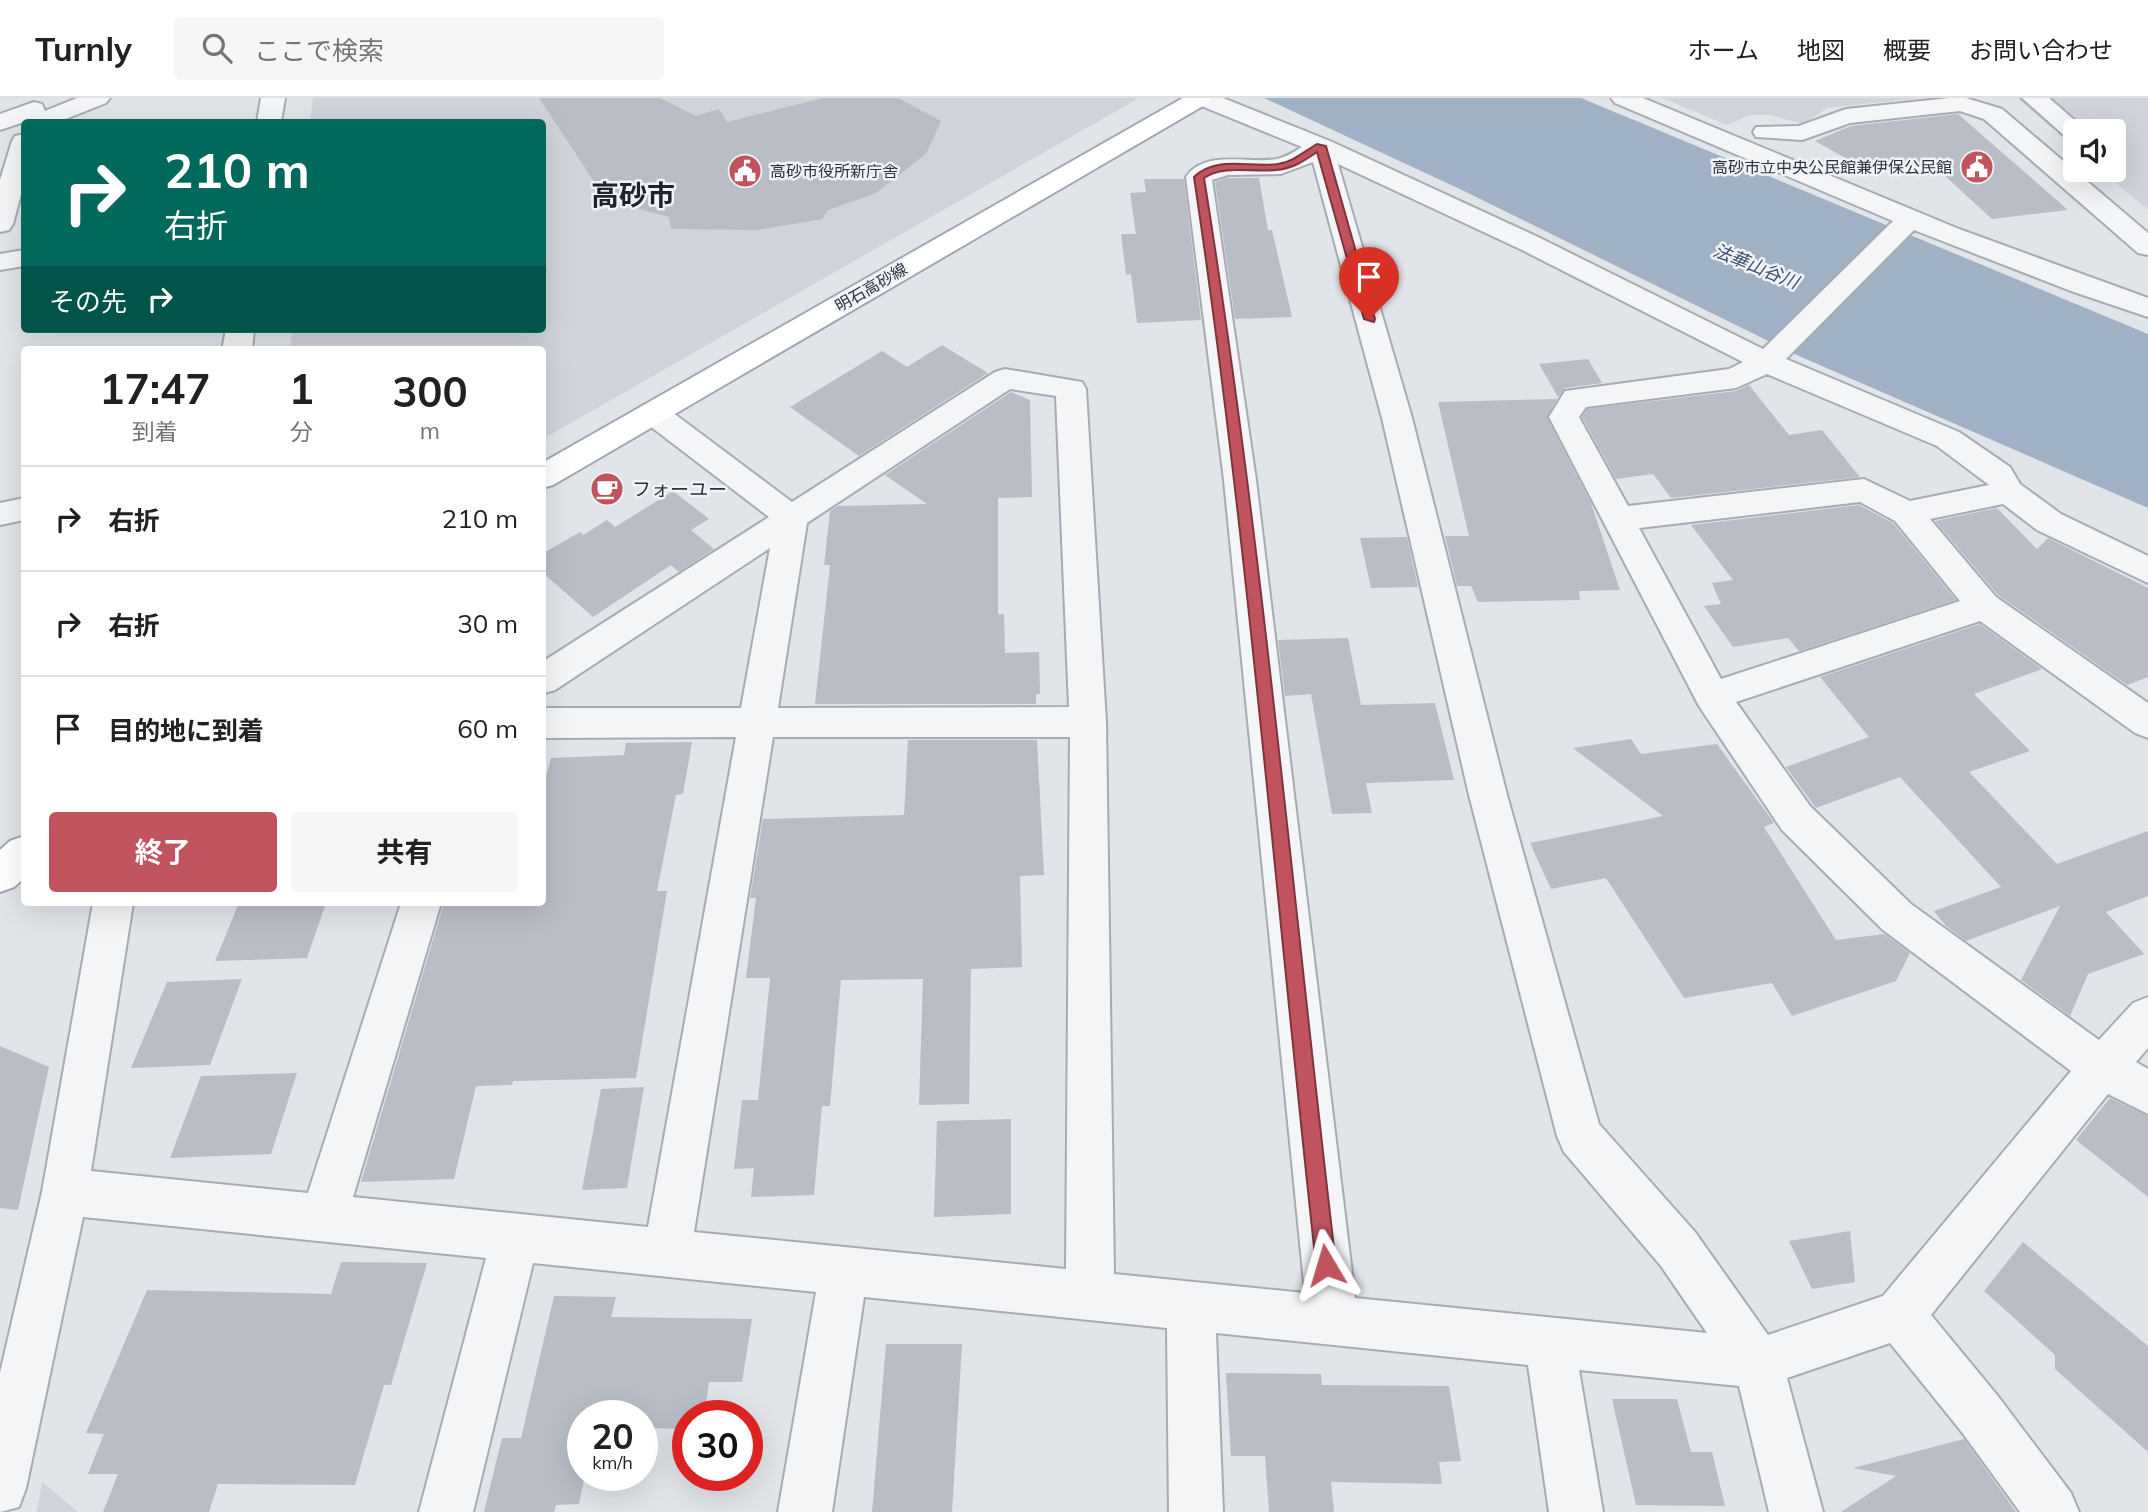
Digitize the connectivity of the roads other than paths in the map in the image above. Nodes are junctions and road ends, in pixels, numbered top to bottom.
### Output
1 (98, 98) edge
2 (273, 98) edge
3 (1201, 98) edge
4 (1623, 98) edge
5 (2034, 98) edge
6 (1823, 101) edge
7 (35, 113) edge
8 (270, 119) edge
9 (2063, 121) edge
10 (0, 123) edge
11 (1765, 132) junction
12 (1321, 146) junction
13 (1739, 147) junction
14 (21, 151) edge
15 (1909, 220) junction
16 (0, 224) edge
17 (2148, 247) edge
18 (21, 258) edge
19 (0, 262) edge
20 (2148, 308) edge
21 (1766, 362) junction
22 (653, 413) junction
23 (546, 475) edge
24 (2010, 492) junction
25 (21, 510) edge
26 (1906, 513) junction
27 (0, 514) edge
28 (792, 518) junction
29 (1618, 519) junction
30 (2148, 571) edge
31 (1984, 606) junction
32 (546, 677) edge
33 (1712, 696) junction
34 (2140, 709) edge
35 (755, 722) junction
36 (1088, 722) junction
37 (546, 723) edge
38 (21, 856) edge
39 (0, 875) edge
40 (113, 906) edge
41 (420, 906) edge
42 (2148, 1017) edge
43 (2102, 1068) junction
44 (2148, 1092) edge
45 (65, 1192) junction
46 (323, 1218) junction
47 (515, 1238) junction
48 (667, 1253) junction
49 (844, 1270) junction
50 (1090, 1296) junction
51 (1191, 1306) junction
52 (1899, 1315) junction
53 (1333, 1320) junction
54 (1549, 1342) junction
55 (1758, 1363) junction
56 (0, 1488) edge
57 (446, 1512) edge
58 (805, 1512) edge
59 (1196, 1512) edge
60 (1576, 1512) edge
61 (1796, 1512) edge
62 (2052, 1512) edge

1 - 7 street
2 - 8 street
3 - 12 street
3 - 22 main road, 明石高砂線
4 - 13 street
5 - 9 street
6 - 11 street
7 - 10 street
11 - 13 street
11 - 17 street
12 - 21 street
12 - 53 street
12 - 55 street
13 - 15 street
14 - 16 street
15 - 20 street
15 - 21 street
18 - 19 street
21 - 24 street
21 - 29 street
22 - 23 main road, 明石高砂線
22 - 28 street
24 - 26 street
24 - 30 street
25 - 27 street
26 - 29 street
26 - 31 street
28 - 32 street
28 - 35 street
28 - 36 street
29 - 33 street
31 - 33 street
31 - 34 street
33 - 43 street
35 - 36 street
35 - 37 street
35 - 48 street
36 - 50 street
38 - 39 main road
40 - 45 street
41 - 46 street
42 - 43 street
43 - 44 street
43 - 52 street
45 - 46 street
45 - 56 street
46 - 47 street
47 - 48 street
47 - 57 street
48 - 49 street
49 - 50 street
49 - 58 street
50 - 51 street
51 - 53 street
51 - 59 street
52 - 55 street
52 - 62 street
53 - 54 street
54 - 55 street
54 - 60 street
55 - 61 street

